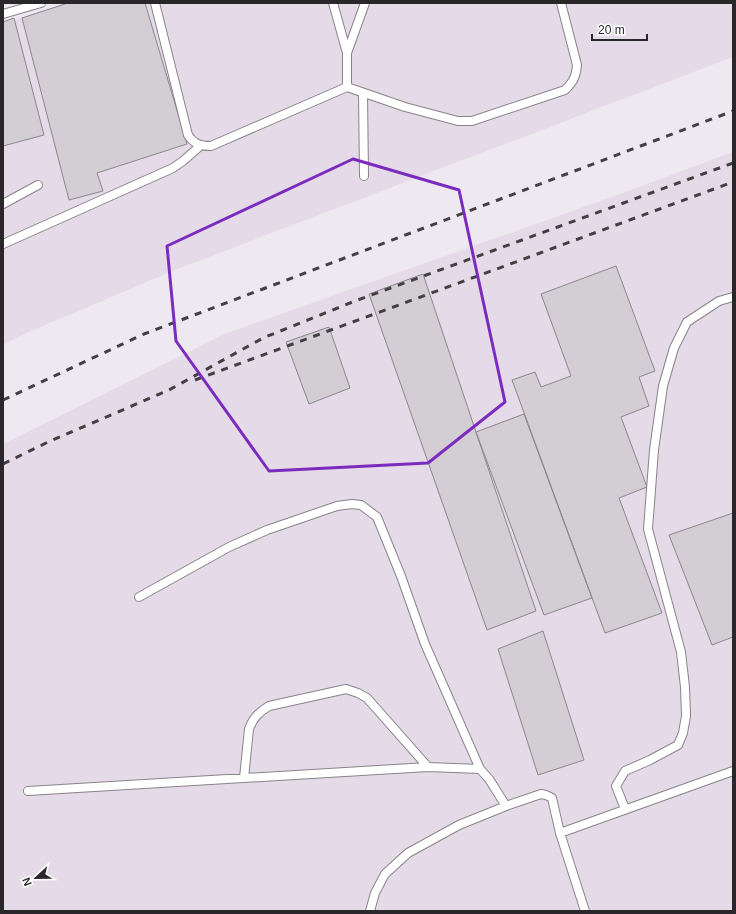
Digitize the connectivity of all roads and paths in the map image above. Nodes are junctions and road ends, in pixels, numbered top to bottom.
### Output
1 (41, 3) edge
2 (155, 3) edge
3 (333, 3) edge
4 (365, 3) edge
5 (561, 3) edge
6 (3, 14) edge
7 (347, 53) junction
8 (347, 87) junction
9 (363, 93) junction
10 (200, 146) junction
11 (364, 176) dead end
12 (38, 186) dead end
13 (3, 204) edge
14 (3, 244) edge
15 (733, 297) edge
16 (139, 597) dead end
17 (428, 767) junction
18 (480, 769) junction
19 (733, 770) edge
20 (244, 778) junction
21 (28, 791) dead end
22 (506, 806) junction
23 (625, 809) junction
24 (560, 833) junction
25 (370, 911) edge
26 (585, 911) edge

1 - 6 lane
2 - 10 lane
3 - 7 lane
4 - 7 lane
5 - 9 lane
7 - 8 lane
8 - 9 lane
8 - 10 lane
9 - 11 lane
10 - 14 lane
12 - 13 lane
15 - 23 lane
16 - 18 lane
17 - 18 lane
17 - 20 lane
17 - 20 lane
18 - 22 lane
19 - 23 lane
20 - 21 lane
22 - 24 lane
22 - 25 lane
23 - 24 lane
24 - 26 lane

